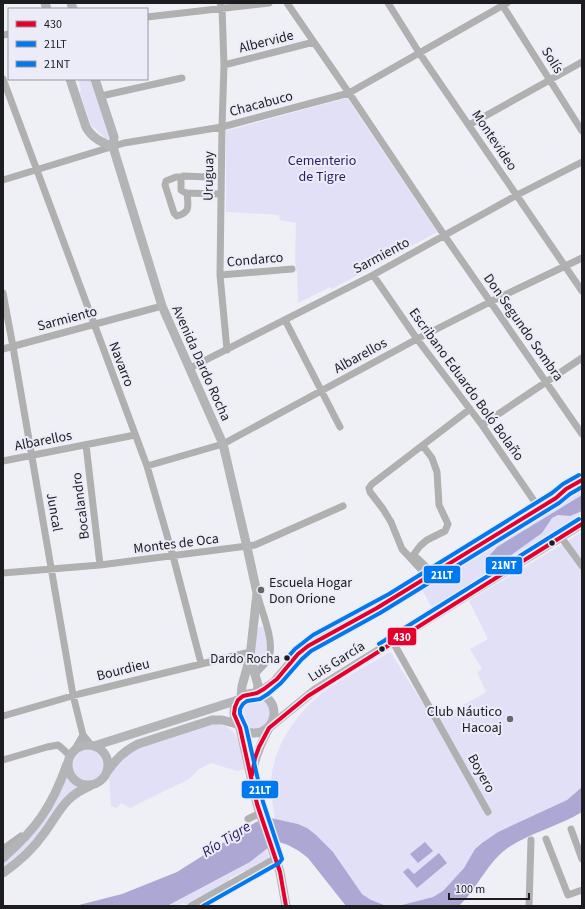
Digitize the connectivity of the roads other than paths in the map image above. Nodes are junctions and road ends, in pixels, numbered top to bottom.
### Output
1 (269, 3) edge
2 (287, 3) edge
3 (388, 3) edge
4 (504, 4) edge
5 (221, 5) edge
6 (148, 17) edge
7 (314, 42) junction
8 (420, 54) junction
9 (582, 62) edge
10 (224, 65) junction
11 (182, 78) dead end
12 (3, 79) edge
13 (70, 80) edge
14 (95, 80) edge
15 (550, 80) junction
16 (349, 93) junction
17 (101, 96) junction
18 (469, 125) junction
19 (222, 127) junction
20 (582, 131) edge
21 (113, 147) junction
22 (582, 162) edge
23 (37, 169) junction
24 (208, 177) dead end
25 (181, 179) junction
26 (3, 180) edge
27 (188, 194) junction
28 (221, 194) junction
29 (517, 195) junction
30 (444, 235) junction
31 (582, 258) edge
32 (564, 266) junction
33 (292, 269) dead end
34 (220, 275) junction
35 (373, 275) junction
36 (582, 291) edge
37 (3, 294) edge
38 (490, 302) junction
39 (162, 306) junction
40 (285, 320) junction
41 (93, 325) junction
42 (417, 339) junction
43 (13, 346) junction
44 (3, 349) edge
45 (227, 350) junction
46 (582, 358) edge
47 (190, 368) junction
48 (547, 382) junction
49 (321, 391) junction
50 (470, 410) junction
51 (482, 425) junction
52 (340, 427) dead end
53 (582, 434) edge
54 (135, 435) junction
55 (223, 444) junction
56 (86, 445) junction
57 (423, 446) junction
58 (32, 456) junction
59 (3, 461) edge
60 (147, 466) junction
61 (582, 480) edge
62 (582, 486) edge
63 (556, 498) junction
64 (344, 506) dead end
65 (539, 508) junction
66 (582, 524) edge
67 (561, 537) junction
68 (247, 547) junction
69 (411, 555) junction
70 (173, 556) junction
71 (100, 565) junction
72 (582, 566) edge
73 (52, 569) junction
74 (3, 573) edge
75 (431, 575) junction
76 (257, 593) junction
77 (253, 626) junction
78 (267, 626) junction
79 (393, 642) junction
80 (250, 655) junction
81 (201, 663) junction
82 (255, 674) junction
83 (258, 693) junction
84 (73, 695) junction
85 (240, 699) junction
86 (3, 716) edge
87 (239, 726) junction
88 (270, 727) junction
89 (83, 734) junction
90 (92, 746) junction
91 (71, 755) junction
92 (3, 760) edge
93 (107, 773) junction
94 (252, 781) junction
95 (93, 785) junction
96 (46, 811) junction
97 (488, 812) dead end
98 (261, 816) junction
99 (248, 819) dead end
100 (571, 829) dead end
101 (546, 839) dead end
102 (531, 840) dead end
103 (3, 849) edge
104 (3, 858) edge
105 (276, 858) junction
106 (582, 859) edge
107 (3, 873) edge
108 (582, 890) edge
109 (196, 905) edge
110 (286, 906) edge
111 (529, 906) edge

1 - 5 street
2 - 7 street
3 - 8 street, Montevideo
4 - 8 street, Chacabuco
4 - 15 street, Solís
5 - 6 street
5 - 10 street, Uruguay
7 - 10 street, Albervide
7 - 16 street
8 - 16 street, Chacabuco
8 - 18 street, Montevideo
9 - 15 street
10 - 19 street, Uruguay
11 - 17 street
12 - 23 street, Navarro
13 - 21 main road
14 - 17 main road, Avenida Dardo Rocha
15 - 18 street
15 - 20 street, Solís
16 - 19 street, Chacabuco
16 - 30 street
17 - 21 main road, Avenida Dardo Rocha
18 - 29 street, Montevideo
19 - 21 street, Chacabuco
19 - 28 street, Uruguay
21 - 23 street, Chacabuco
21 - 39 main road, Avenida Dardo Rocha
22 - 29 street, Sarmiento
23 - 26 street, Chacabuco
23 - 41 street, Navarro
24 - 25 street
25 - 27 street
25 - 27 street
27 - 28 street
28 - 34 street, Uruguay
29 - 30 street, Sarmiento
29 - 32 street, Montevideo
30 - 35 street, Sarmiento
30 - 38 street, Don Segundo Sombra
31 - 32 street, Albarellos
32 - 36 street, Montevideo
32 - 38 street, Albarellos
33 - 34 street, Condarco
34 - 45 street, Uruguay
35 - 40 street, Sarmiento
35 - 42 street, Escribano Eduardo Boló Bolaño
37 - 43 street, Juncal
38 - 42 street, Albarellos
38 - 48 street, Don Segundo Sombra
39 - 41 street, Sarmiento
39 - 47 main road, Avenida Dardo Rocha
40 - 45 street, Sarmiento
40 - 49 street
41 - 43 street, Sarmiento
41 - 54 street, Navarro
42 - 49 street, Albarellos
42 - 50 street, Escribano Eduardo Boló Bolaño
43 - 44 street, Sarmiento
43 - 58 street, Juncal
45 - 47 street, Sarmiento
46 - 48 street
47 - 55 main road, Avenida Dardo Rocha
48 - 51 street
48 - 53 street, Don Segundo Sombra
49 - 52 street
49 - 55 street, Albarellos
50 - 51 street, Escribano Eduardo Boló Bolaño
50 - 57 street
51 - 65 street, Escribano Eduardo Boló Bolaño
54 - 56 street, Albarellos
54 - 60 street, Navarro
55 - 60 street, Albarellos
55 - 68 main road, Avenida Dardo Rocha
56 - 58 street, Albarellos
56 - 71 street, Bocalandro
57 - 69 street
57 - 69 street
58 - 59 street, Albarellos
58 - 73 street, Juncal
60 - 70 street, Navarro
61 - 63 street, Luis García
62 - 63 main road, Luis García
63 - 65 main road, Luis García
64 - 68 street, Montes de Oca
65 - 75 main road, Luis García
66 - 67 main road, Luis García
67 - 72 street
67 - 79 main road, Luis García
68 - 70 street, Montes de Oca
68 - 76 main road, Avenida Dardo Rocha
69 - 75 street
70 - 71 street, Montes de Oca
70 - 81 street, Navarro
71 - 73 street, Montes de Oca
73 - 74 street, Montes de Oca
73 - 84 street, Juncal
75 - 83 main road, Luis García
76 - 77 main road, Avenida Dardo Rocha
76 - 78 street, Avenida Dardo Rocha
77 - 78 street
77 - 80 main road, Avenida Dardo Rocha
78 - 82 street, Avenida Dardo Rocha
79 - 88 main road, Luis García
79 - 97 street, Boyero
80 - 81 street, Bourdieu
80 - 82 main road, Avenida Dardo Rocha
80 - 85 main road, Avenida Dardo Rocha
81 - 84 street, Bourdieu
82 - 83 main road, Avenida Dardo Rocha
83 - 85 main road
83 - 88 main road
84 - 86 street, Bourdieu
84 - 89 street, Juncal
85 - 87 main road
85 - 90 main road
87 - 88 main road
87 - 93 main road
87 - 94 main road
88 - 94 main road, Luis García
89 - 90 street, Juncal
89 - 91 street
90 - 91 main road
90 - 93 main road
91 - 92 street
91 - 95 main road
91 - 96 main road
93 - 95 main road
94 - 98 main road
95 - 107 main road
96 - 103 street
96 - 104 main road
98 - 99 street
98 - 105 main road
100 - 106 street
101 - 108 street
102 - 111 street
105 - 109 street
105 - 110 main road

